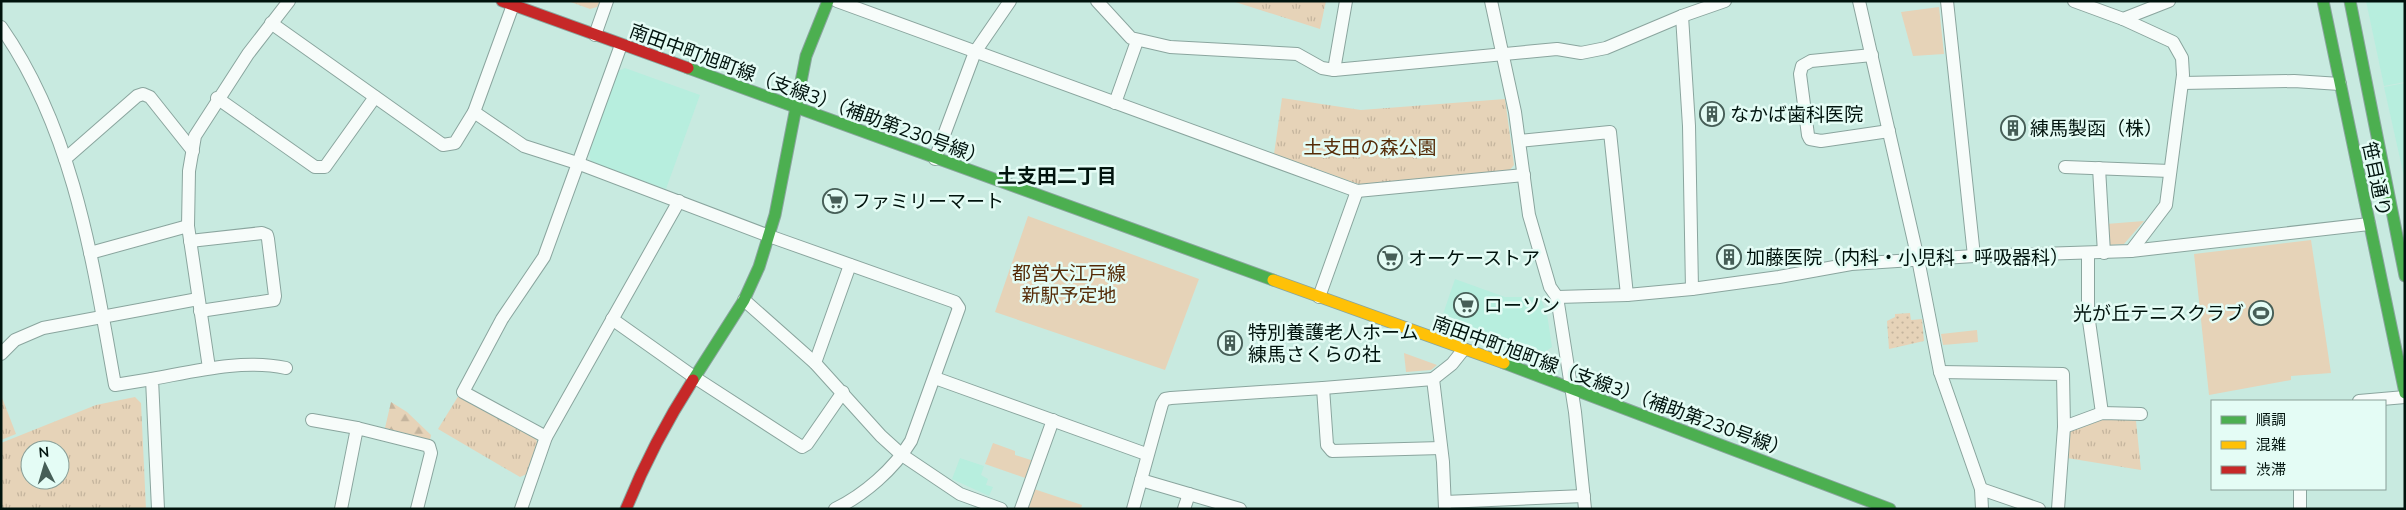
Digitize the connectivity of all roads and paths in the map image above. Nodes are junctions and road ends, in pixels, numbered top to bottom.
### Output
1 (289, 1) edge
2 (607, 1) edge
3 (828, 1) edge
4 (837, 1) edge
5 (1010, 1) edge
6 (1097, 1) edge
7 (1346, 1) edge
8 (1491, 1) edge
9 (1725, 1) edge
10 (1859, 1) edge
11 (1947, 1) edge
12 (2074, 1) edge
13 (2323, 1) edge
14 (2350, 1) edge
15 (2164, 2) edge
16 (507, 3) edge
17 (1682, 16) junction
18 (2123, 19) junction
19 (271, 23) junction
20 (1, 27) edge
21 (595, 35) junction
22 (1137, 41) junction
23 (621, 45) junction
24 (975, 52) junction
25 (1503, 54) junction
26 (1872, 55) junction
27 (1334, 70) junction
28 (2182, 83) junction
29 (2340, 84) junction
30 (375, 97) junction
31 (217, 98) junction
32 (1115, 103) junction
33 (795, 108) junction
34 (474, 112) junction
35 (1889, 131) junction
36 (1520, 141) junction
37 (193, 150) junction
38 (64, 159) junction
39 (935, 159) junction
40 (577, 163) junction
41 (2065, 167) dead end
42 (2099, 168) junction
43 (2170, 171) junction
44 (1524, 175) junction
45 (1357, 191) junction
46 (679, 201) junction
47 (2369, 224) junction
48 (188, 226) junction
49 (769, 236) junction
50 (190, 241) junction
51 (2131, 251) junction
52 (90, 253) junction
53 (2104, 253) junction
54 (2088, 254) junction
55 (1974, 256) junction
56 (1918, 259) junction
57 (850, 265) junction
58 (2405, 276) edge
59 (1692, 289) junction
60 (1627, 295) junction
61 (1320, 297) junction
62 (1557, 297) junction
63 (744, 300) junction
64 (199, 305) junction
65 (102, 316) junction
66 (612, 320) junction
67 (1464, 349) junction
68 (1, 354) edge
69 (815, 363) junction
70 (209, 368) junction
71 (286, 368) dead end
72 (1940, 372) junction
73 (694, 377) junction
74 (935, 378) junction
75 (152, 379) junction
76 (1433, 379) junction
77 (1323, 388) junction
78 (1572, 390) junction
79 (842, 392) junction
80 (2405, 393) edge
81 (2405, 397) edge
82 (2370, 400) edge
83 (2102, 413) junction
84 (2141, 414) dead end
85 (312, 420) dead end
86 (1053, 420) junction
87 (2064, 427) junction
88 (357, 428) junction
89 (546, 437) junction
90 (1441, 448) junction
91 (1146, 454) junction
92 (902, 456) junction
93 (1141, 480) junction
94 (1981, 488) junction
95 (2300, 490) edge
96 (1189, 494) junction
97 (1584, 502) edge
98 (967, 503) edge
99 (1445, 505) edge
100 (158, 509) edge
101 (341, 509) edge
102 (417, 509) edge
103 (521, 509) edge
104 (626, 509) edge
105 (835, 509) edge
106 (1001, 509) edge
107 (1021, 509) edge
108 (1133, 509) edge
109 (1184, 509) edge
110 (1240, 509) edge
111 (1890, 509) edge
112 (1982, 509) edge
113 (2038, 509) edge
114 (2058, 509) edge
115 (2300, 509) edge

1 - 19 street
2 - 21 street
3 - 33 main road
4 - 24 street
5 - 24 street
6 - 22 street
7 - 27 street
8 - 25 street
9 - 17 street
10 - 26 street
11 - 55 street
12 - 18 street
13 - 29 main road, 笹目通り
14 - 58 main road, 笹目通り
15 - 18 street
16 - 21 main road, 南田中町旭町線（支線3）（補助第230号線）
16 - 34 street
17 - 25 street
17 - 59 street
18 - 28 street
19 - 30 street
19 - 31 street
20 - 38 street
21 - 23 main road, 南田中町旭町線（支線3）（補助第230号線）
22 - 27 street
22 - 32 street
23 - 33 main road, 南田中町旭町線（支線3）（補助第230号線）
23 - 40 street
24 - 32 street
24 - 39 street
25 - 27 street
25 - 36 street
26 - 35 street
26 - 35 street
28 - 29 street
28 - 43 street
29 - 47 main road, 笹目通り
30 - 31 street
30 - 34 street
31 - 37 street
32 - 45 street
33 - 39 main road, 南田中町旭町線（支線3）（補助第230号線）
33 - 49 main road
34 - 40 street
35 - 56 street
36 - 44 street
36 - 60 street
37 - 38 street
37 - 48 street
38 - 52 street
39 - 61 main road, 南田中町旭町線（支線3）（補助第230号線）
40 - 46 street
40 - 89 street
41 - 42 street
42 - 43 street
42 - 53 street
43 - 51 street
44 - 45 street
44 - 62 street
45 - 61 street
46 - 49 street
46 - 66 street
47 - 51 street
47 - 80 main road, 笹目通り
48 - 50 street
48 - 52 street
49 - 57 street
49 - 63 main road
50 - 64 street
50 - 64 street
51 - 53 street
52 - 65 street
53 - 54 street
54 - 55 street
54 - 83 street
55 - 56 street
56 - 59 street
56 - 72 street
57 - 69 street
57 - 74 street
59 - 60 street
60 - 62 street
61 - 67 main road, 南田中町旭町線（支線3）（補助第230号線）
62 - 78 street
63 - 69 street
63 - 73 main road
64 - 65 street
64 - 70 street
65 - 68 street
65 - 75 street
66 - 73 street
66 - 89 street
67 - 76 street
67 - 78 main road, 南田中町旭町線（支線3）（補助第230号線）
69 - 79 street
70 - 71 street
70 - 75 street
72 - 87 street
72 - 94 street
73 - 79 street
73 - 104 main road
74 - 86 street
74 - 92 street
75 - 100 street
76 - 77 street
76 - 90 street
77 - 90 street
77 - 91 street
78 - 97 street
78 - 111 main road, 南田中町旭町線（支線3）（補助第230号線）
79 - 92 street
81 - 82 street
83 - 84 street
83 - 87 street
85 - 88 street
86 - 91 street
86 - 107 street
87 - 114 street
88 - 101 street
88 - 102 street
89 - 103 street
90 - 99 street
91 - 93 street
92 - 98 street
92 - 105 street
93 - 96 street
93 - 108 street
94 - 112 street
94 - 113 street
95 - 115 street
96 - 109 street
96 - 110 street
97 - 99 street
98 - 106 street

